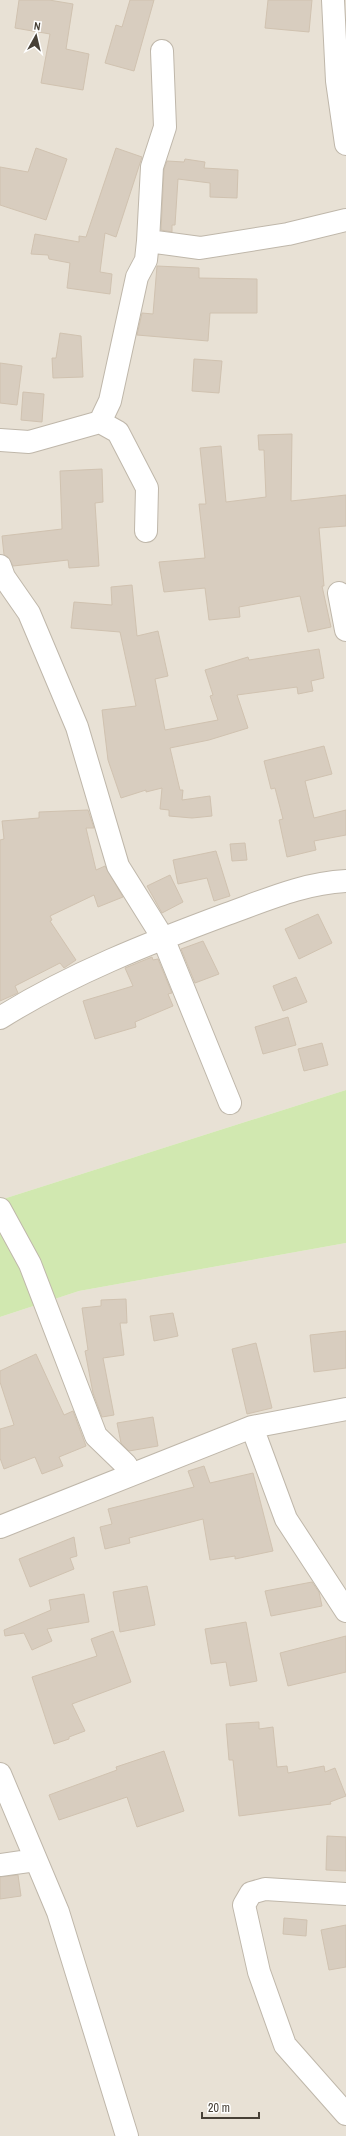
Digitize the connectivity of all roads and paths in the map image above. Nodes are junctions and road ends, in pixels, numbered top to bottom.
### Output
1 (333, 0) edge
2 (162, 51) dead end
3 (346, 144) edge
4 (346, 220) edge
5 (148, 241) junction
6 (100, 422) junction
7 (0, 440) edge
8 (146, 531) dead end
9 (0, 566) edge
10 (339, 593) dead end
11 (346, 630) edge
12 (346, 880) edge
13 (163, 938) junction
14 (0, 1018) edge
15 (230, 1104) dead end
16 (0, 1209) edge
17 (346, 1409) edge
18 (252, 1427) junction
19 (128, 1476) junction
20 (0, 1527) edge
21 (346, 1611) edge
22 (0, 1774) edge
23 (36, 1860) junction
24 (0, 1865) edge
25 (346, 1894) edge
26 (346, 2114) edge
27 (127, 2136) edge

1 - 3 street
2 - 5 street
4 - 5 street
5 - 6 street
6 - 7 street
6 - 8 street
9 - 13 street
10 - 11 street
12 - 13 street
13 - 14 street
13 - 15 street
16 - 19 street
17 - 18 street
18 - 19 street
18 - 21 street
19 - 20 street
22 - 23 street
23 - 24 street
23 - 27 street
25 - 26 street

